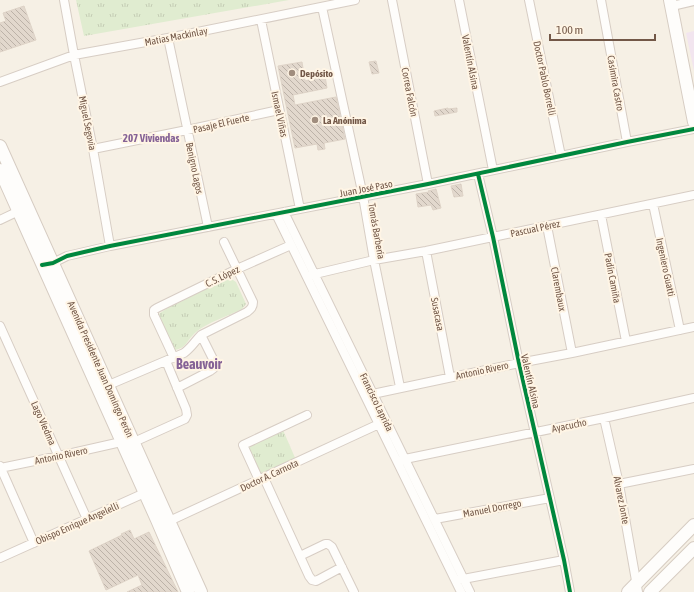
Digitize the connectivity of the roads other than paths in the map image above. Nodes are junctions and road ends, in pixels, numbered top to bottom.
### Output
1 (64, 0) edge
2 (355, 0) edge
3 (392, 0) edge
4 (459, 0) edge
5 (529, 0) edge
6 (601, 0) edge
7 (694, 1) edge
8 (671, 3) edge
9 (322, 7) junction
10 (261, 20) junction
11 (168, 38) junction
12 (74, 55) junction
13 (0, 82) edge
14 (279, 110) junction
15 (694, 122) edge
16 (694, 129) edge
17 (188, 130) junction
18 (627, 142) junction
19 (0, 146) edge
20 (93, 149) junction
21 (561, 156) junction
22 (0, 170) edge
23 (493, 170) junction
24 (478, 174) junction
25 (428, 184) junction
26 (694, 195) edge
27 (363, 196) junction
28 (653, 204) junction
29 (23, 209) junction
30 (300, 209) junction
31 (280, 213) junction
32 (601, 214) junction
33 (0, 220) edge
34 (547, 226) junction
35 (208, 227) junction
36 (493, 237) junction
37 (224, 242) dead end
38 (291, 245) junction
39 (110, 246) junction
40 (426, 251) junction
41 (374, 260) junction
42 (48, 264) junction
43 (237, 269) junction
44 (310, 275) junction
45 (0, 326) edge
46 (694, 327) edge
47 (680, 330) junction
48 (201, 335) junction
49 (626, 341) junction
50 (572, 353) junction
51 (174, 358) junction
52 (166, 361) junction
53 (519, 363) junction
54 (450, 377) junction
55 (400, 387) junction
56 (103, 388) junction
57 (177, 388) junction
58 (369, 394) junction
59 (694, 398) edge
60 (307, 415) dead end
61 (604, 418) junction
62 (379, 424) junction
63 (535, 432) junction
64 (121, 442) junction
65 (134, 442) junction
66 (59, 456) junction
67 (402, 461) junction
68 (0, 467) edge
69 (694, 469) edge
70 (262, 479) junction
71 (619, 484) junction
72 (150, 491) junction
73 (550, 498) junction
74 (87, 519) junction
75 (435, 519) junction
76 (164, 524) junction
77 (694, 525) edge
78 (34, 543) junction
79 (694, 548) edge
80 (300, 556) junction
81 (0, 558) edge
82 (564, 560) junction
83 (342, 567) junction
84 (460, 580) junction
85 (635, 589) edge
86 (188, 592) edge
87 (201, 592) edge
88 (354, 592) edge
89 (461, 592) edge
90 (470, 592) edge
91 (570, 592) edge
92 (650, 592) edge

1 - 12 street, Miguel Segovia
2 - 9 street, Matias Mackinlay
3 - 25 street, Correa Falcón
4 - 23 street, Valentín Alsina
5 - 21 street, Doctor Pablo Borrelli
6 - 18 street, Casimira Castro
7 - 8 street
8 - 15 main road
9 - 10 street, Matias Mackinlay
9 - 27 street, Tomás Barbería
10 - 11 street, Matias Mackinlay
10 - 14 street, Ismael Viñas
11 - 12 street, Matias Mackinlay
11 - 17 street, Benigno Lagos
12 - 13 street, Matias Mackinlay
12 - 20 street, Miguel Segovia
14 - 17 street, Pasaje El Fuerte
14 - 30 street, Ismael Viñas
16 - 18 street, Juan José Paso
17 - 20 street, Pasaje El Fuerte
17 - 35 street, Benigno Lagos
18 - 21 street, Juan José Paso
19 - 29 main road, Avenida Presidente Juan Domingo Perón
20 - 39 street, Miguel Segovia
21 - 23 street, Juan José Paso
22 - 29 main road, Avenida Presidente Juan Domingo Perón
23 - 24 street, Juan José Paso
24 - 25 street, Juan José Paso
24 - 36 street, Valentín Alsina
25 - 27 street, Juan José Paso
26 - 28 street, Pascual Pérez
27 - 30 street, Juan José Paso
27 - 41 street, Tomás Barbería
28 - 32 street, Pascual Pérez
28 - 47 street, Ingeniero Guatti
29 - 33 street
29 - 42 main road, Avenida Presidente Juan Domingo Perón
30 - 31 street, Juan José Paso
31 - 35 street, Juan José Paso
31 - 38 street, Francisco Laprida
31 - 44 street, Francisco Laprida
32 - 34 street, Pascual Pérez
32 - 49 street, Padín Camiña
34 - 36 street, Pascual Pérez
34 - 50 street, Clarembaux
35 - 39 street, Juan José Paso
36 - 40 street, Pascual Pérez
36 - 53 street, Valentín Alsina
37 - 43 street
38 - 43 street, C. S. López
38 - 44 street, Francisco Laprida
39 - 42 street, Juan José Paso
40 - 41 street, Pascual Pérez
40 - 54 street, Susacasa
41 - 44 street, Pascual Pérez
41 - 55 street, Tomás Barbería
42 - 56 main road, Avenida Presidente Juan Domingo Perón
43 - 48 street
43 - 51 street, C. S. López
44 - 58 street, Francisco Laprida
45 - 66 street, Lago Viedma
46 - 47 street, Antonio Rivero
47 - 49 street, Antonio Rivero
48 - 51 street
48 - 57 street
49 - 50 street, Antonio Rivero
50 - 53 street, Antonio Rivero
51 - 52 street
52 - 56 street
52 - 57 street
53 - 54 street, Antonio Rivero
53 - 63 street, Valentín Alsina
54 - 55 street, Antonio Rivero
55 - 58 street, Antonio Rivero
56 - 64 main road, Avenida Presidente Juan Domingo Perón
56 - 65 main road, Avenida Presidente Juan Domingo Perón
57 - 65 street
58 - 62 street, Francisco Laprida
58 - 67 street, Francisco Laprida
59 - 61 street, Ayacucho
60 - 70 street
61 - 63 street, Ayacucho
61 - 71 street, Alvarez Jonte
62 - 67 street, Francisco Laprida
62 - 70 street, Doctor A. Carnota
63 - 67 street, Ayacucho
63 - 73 street, Valentín Alsina
64 - 65 street, Antonio Rivero
64 - 66 street, Antonio Rivero
64 - 72 main road, Avenida Presidente Juan Domingo Perón
65 - 72 main road, Avenida Presidente Juan Domingo Perón
66 - 68 street, Antonio Rivero
66 - 74 street, Lago Viedma
67 - 75 street, Francisco Laprida
67 - 84 street, Francisco Laprida
68 - 78 street
69 - 71 street
70 - 76 street, Doctor A. Carnota
70 - 80 street
71 - 85 street, Alvarez Jonte
72 - 74 street, Obispo Enrique Angelelli
72 - 76 main road, Avenida Presidente Juan Domingo Perón
73 - 75 street, Manuel Dorrego
73 - 82 street, Valentín Alsina
74 - 78 street, Obispo Enrique Angelelli
75 - 84 street, Francisco Laprida
76 - 86 main road, Avenida Presidente Juan Domingo Perón
76 - 87 main road, Avenida Presidente Juan Domingo Perón
77 - 85 main road
78 - 81 street, Obispo Enrique Angelelli
79 - 92 main road
80 - 83 street
80 - 83 street
82 - 84 street
82 - 91 street, Valentín Alsina
83 - 88 street
84 - 89 street, Francisco Laprida
84 - 90 street, Francisco Laprida

